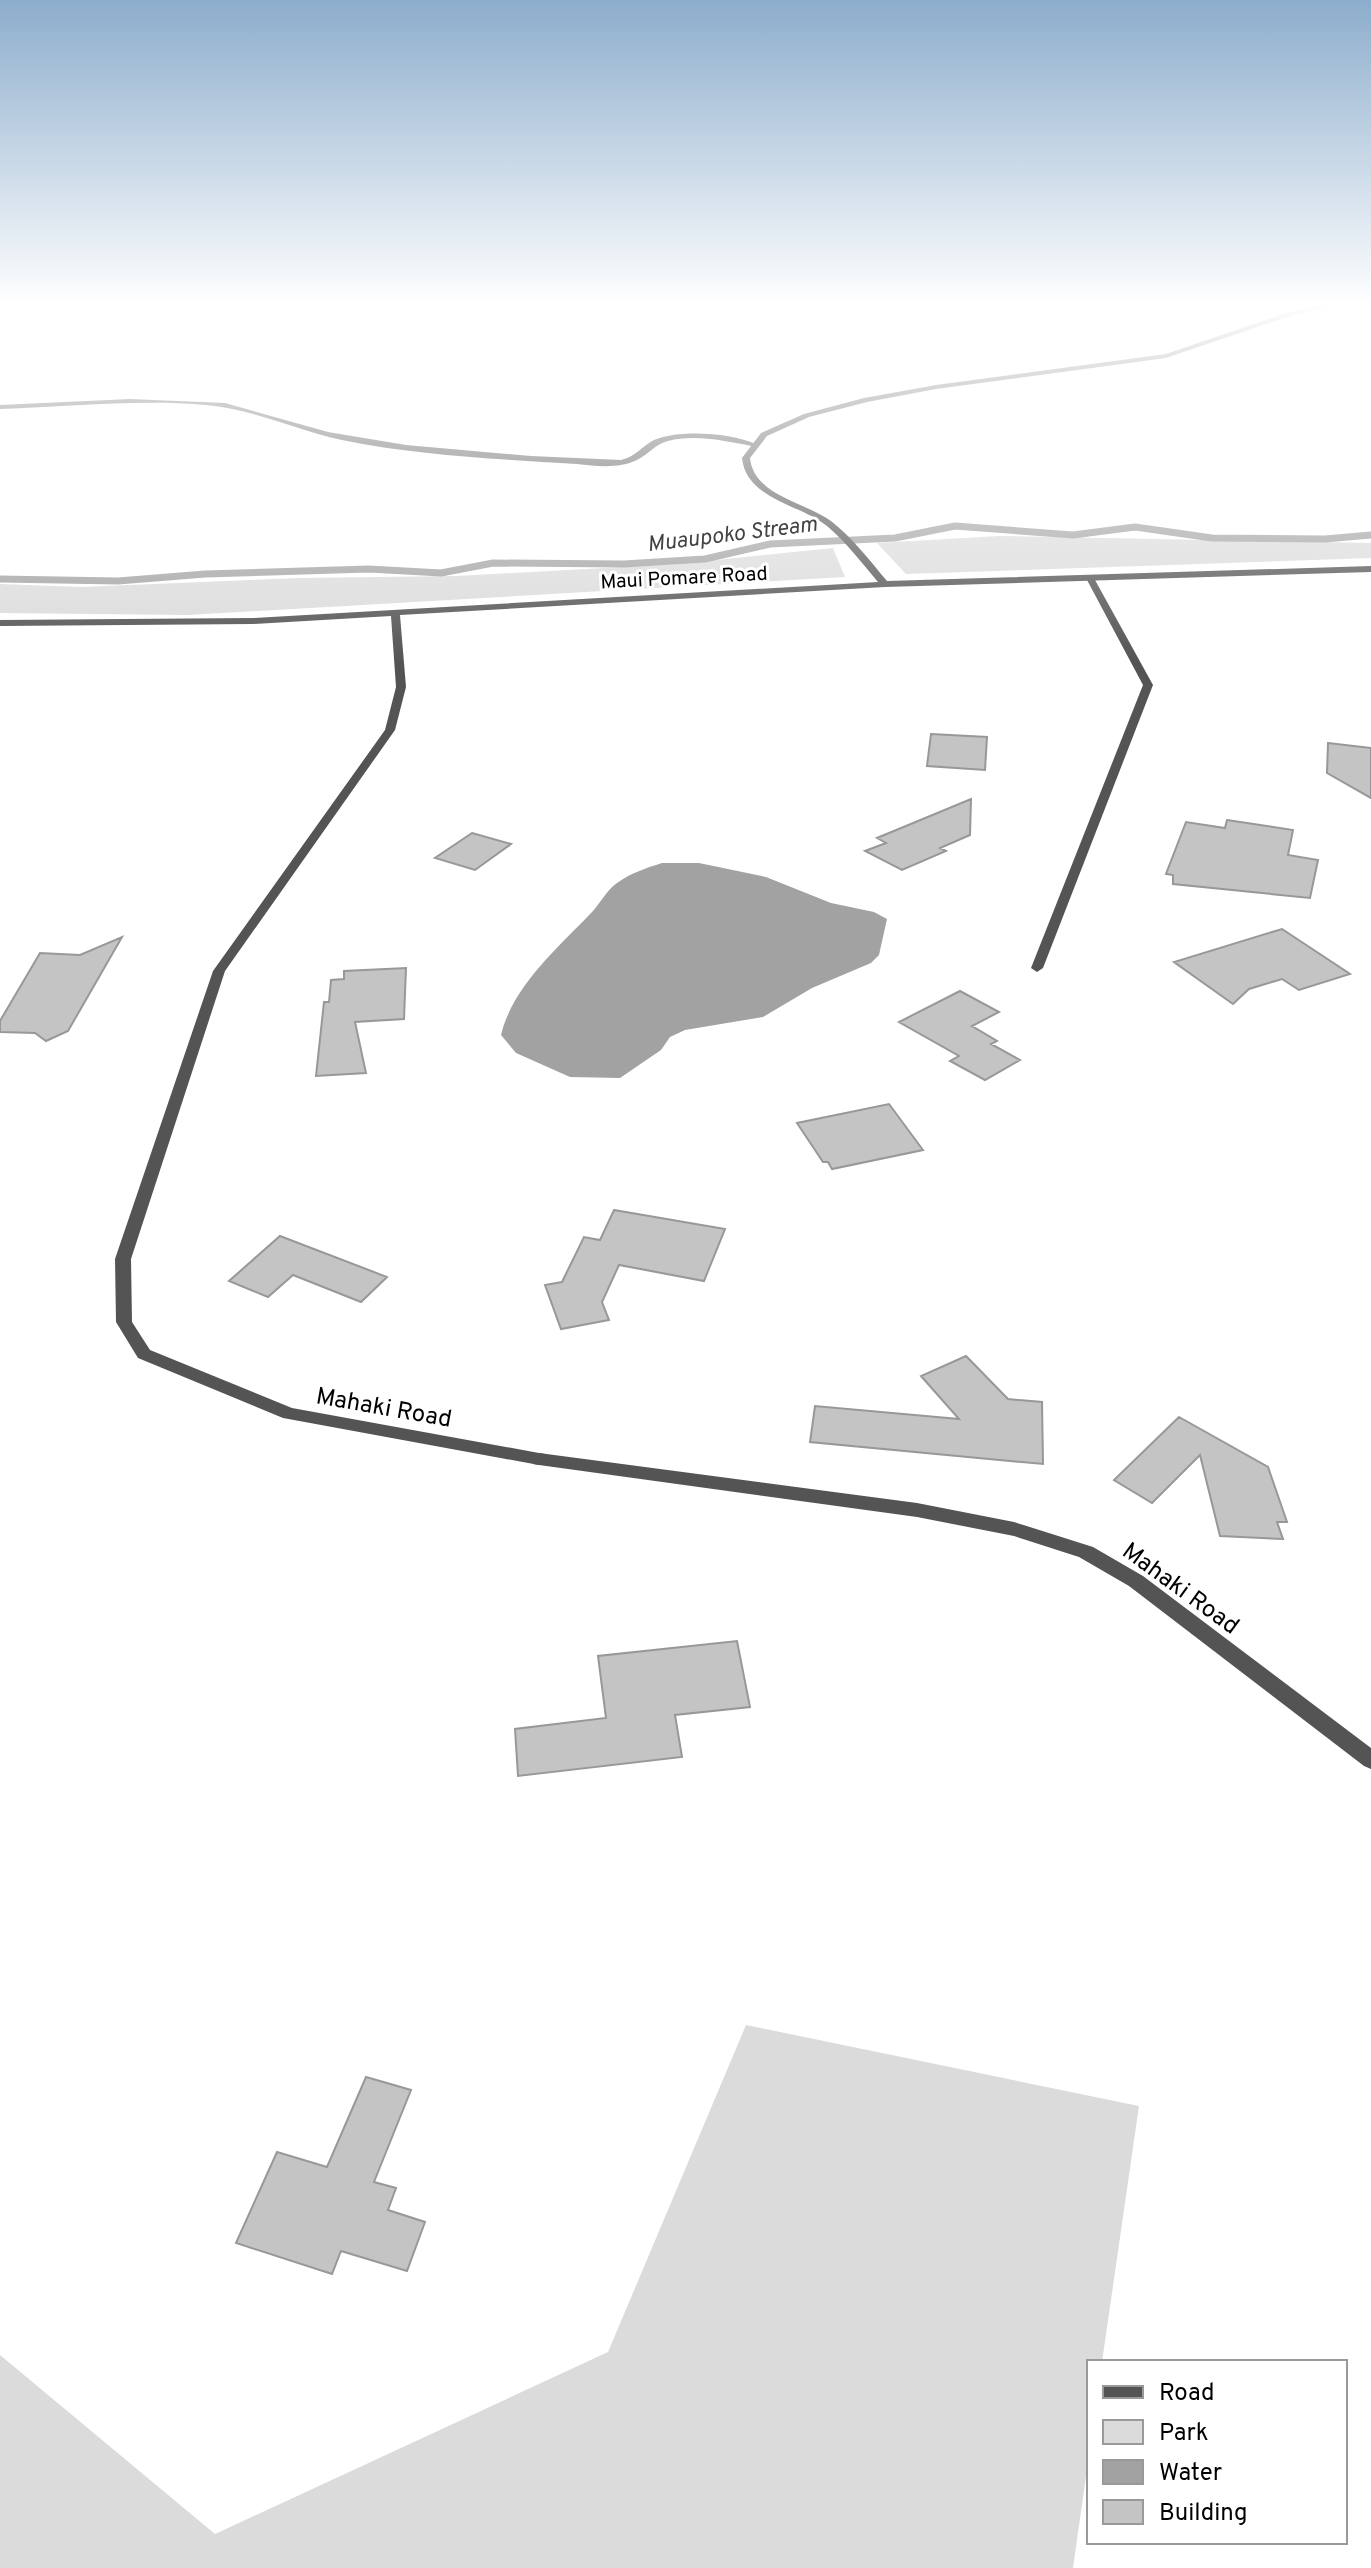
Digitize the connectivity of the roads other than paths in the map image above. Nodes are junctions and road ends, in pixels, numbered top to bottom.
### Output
1 (288, 423) edge
2 (786, 423) edge
3 (752, 444) junction
4 (1371, 569) edge
5 (1091, 580) junction
6 (885, 584) junction
7 (395, 611) junction
8 (0, 623) edge
9 (1037, 968) dead end
10 (1371, 1760) edge

1 - 3 street
2 - 3 street
3 - 6 street
4 - 5 street, Maui Pomare Road
5 - 6 street, Maui Pomare Road
5 - 9 street
6 - 7 street, Maui Pomare Road
7 - 8 street, Maui Pomare Road
7 - 10 street, Mahaki Road

